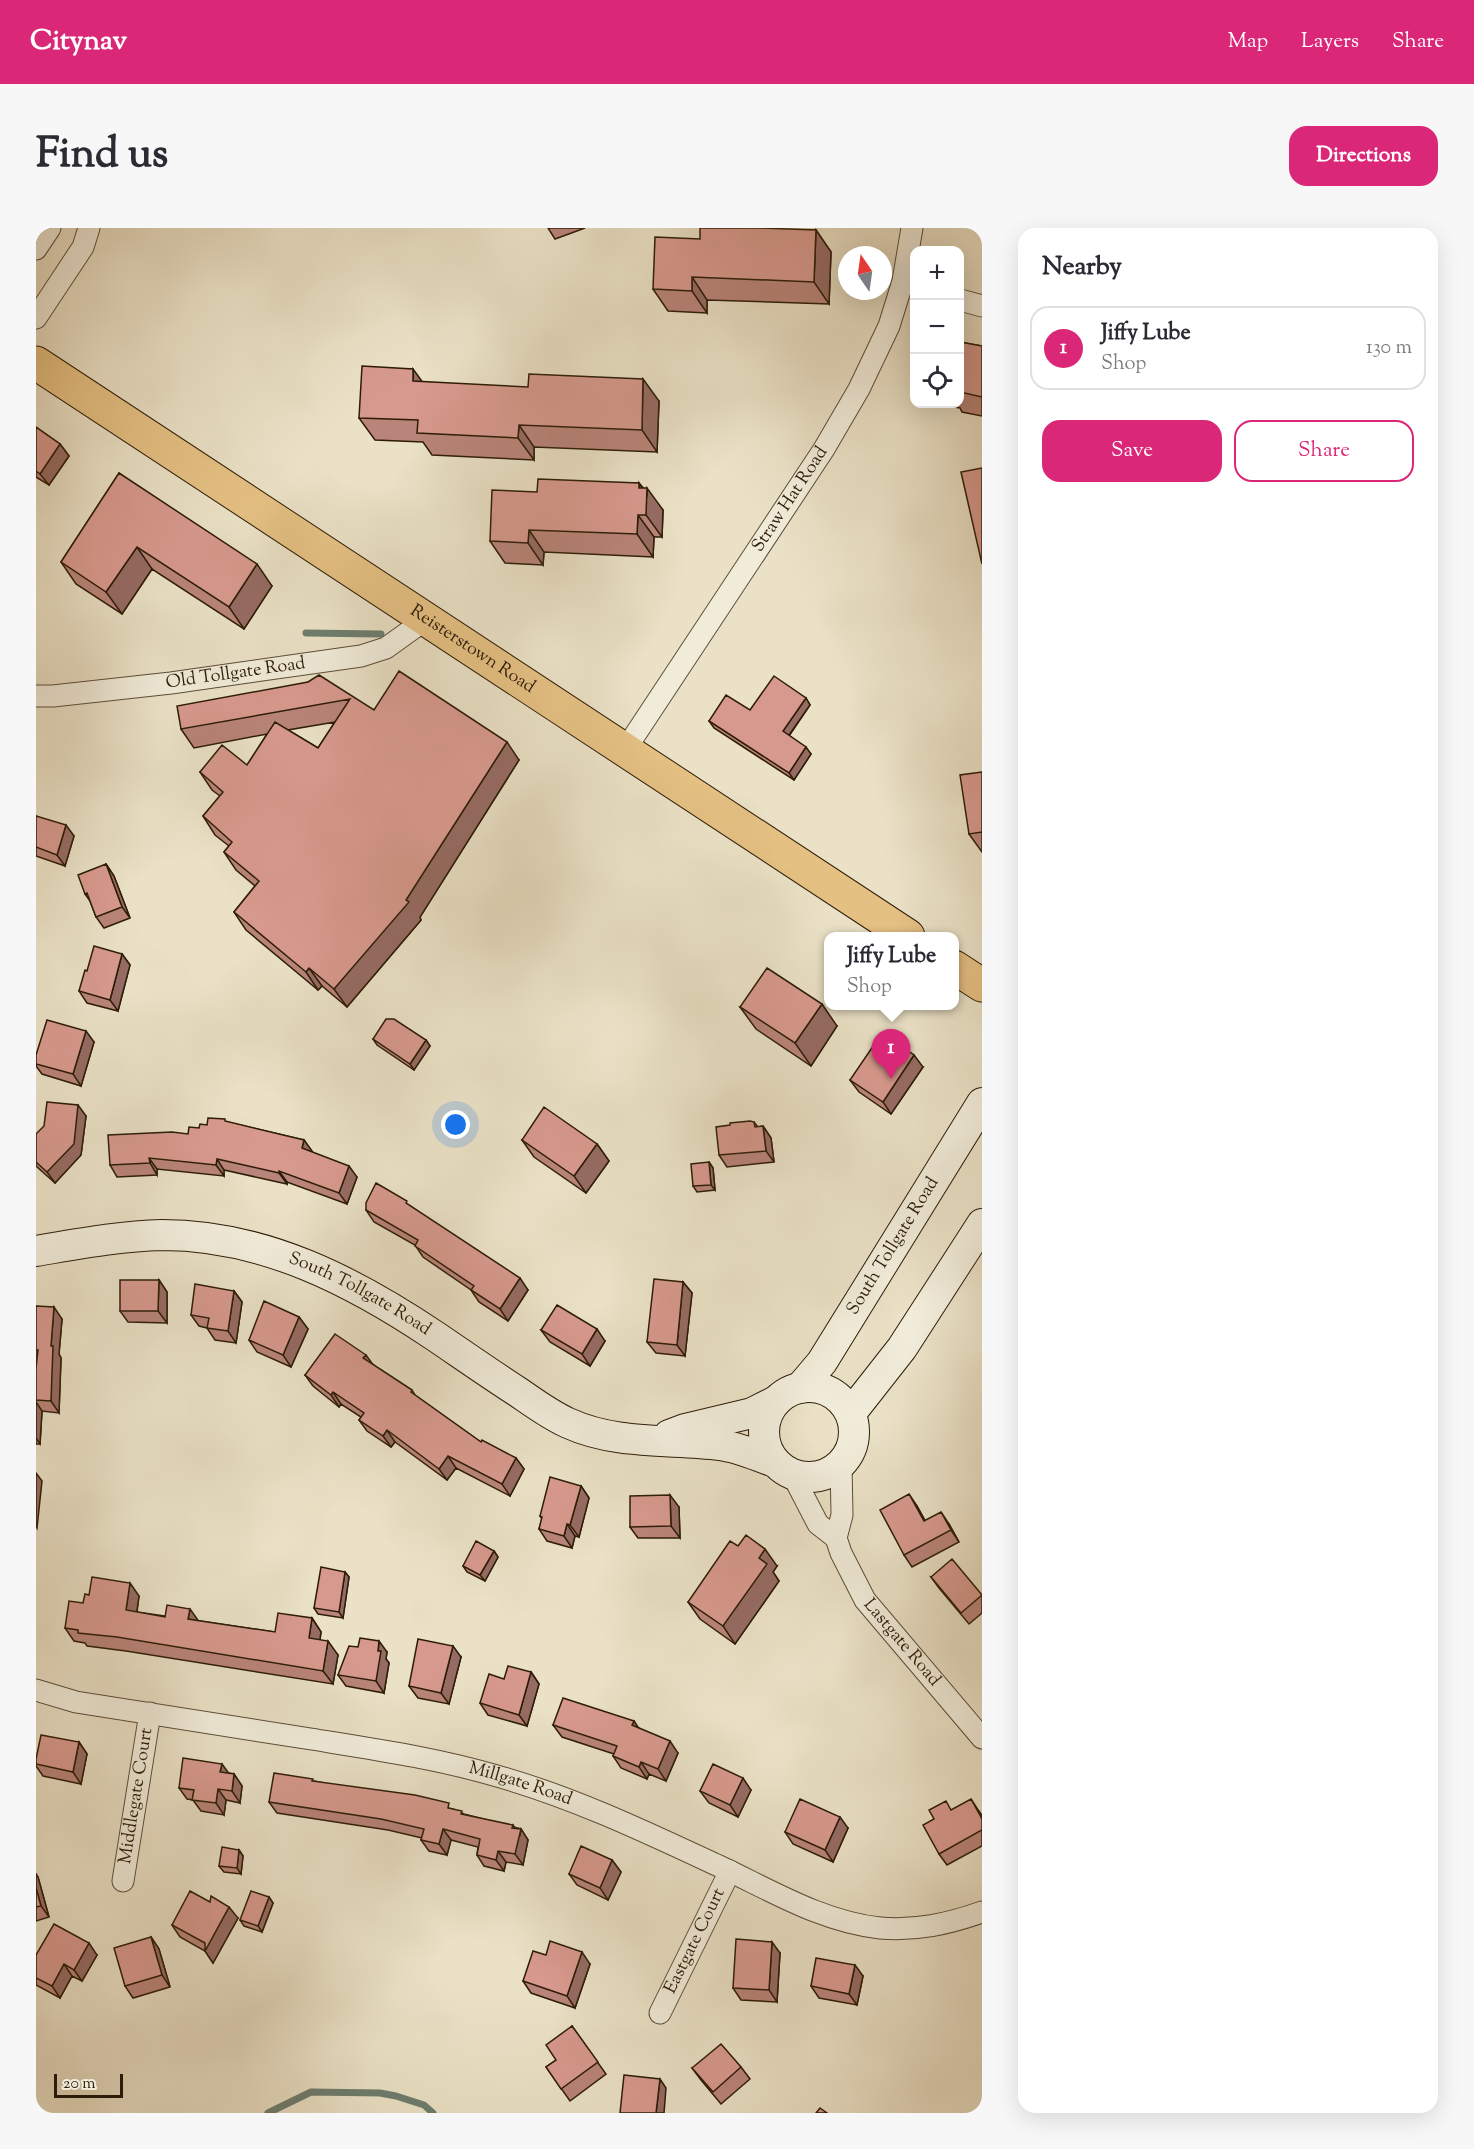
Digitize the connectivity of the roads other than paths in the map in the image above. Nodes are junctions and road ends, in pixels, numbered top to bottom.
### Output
1 (50, 228) edge
2 (88, 228) edge
3 (912, 228) edge
4 (36, 249) edge
5 (909, 283) edge
6 (964, 301) edge
7 (982, 306) edge
8 (36, 318) edge
9 (36, 363) edge
10 (425, 620) junction
11 (36, 696) edge
12 (625, 750) junction
13 (902, 932) edge
14 (959, 970) edge
15 (982, 985) edge
16 (982, 1103) edge
17 (982, 1224) edge
18 (36, 1251) edge
19 (788, 1394) junction
20 (851, 1413) junction
21 (655, 1441) junction
22 (841, 1464) junction
23 (782, 1468) junction
24 (836, 1538) junction
25 (36, 1690) edge
26 (150, 1713) junction
27 (982, 1738) edge
28 (730, 1871) junction
29 (123, 1881) dead end
30 (982, 1912) edge
31 (660, 2013) dead end

1 - 4 street
2 - 8 street
3 - 5 street, Straw Hat Road
5 - 12 street, Straw Hat Road
6 - 7 street
9 - 10 main road, Reisterstown Road
10 - 11 street, Old Tollgate Road
10 - 12 main road, Reisterstown Road
12 - 13 main road, Reisterstown Road
14 - 15 main road
16 - 19 street, South Tollgate Road
17 - 20 street
18 - 21 street, South Tollgate Road
19 - 20 street
19 - 21 street, South Tollgate Road
19 - 23 street
20 - 22 street
21 - 23 street, South Tollgate Road
22 - 23 street
22 - 24 street
23 - 24 street, Lastgate Road
24 - 27 street, Lastgate Road
25 - 26 street, Millgate Road
26 - 28 street, Millgate Road
26 - 29 street, Middlegate Court
28 - 30 street, Millgate Road
28 - 31 street, Eastgate Court

